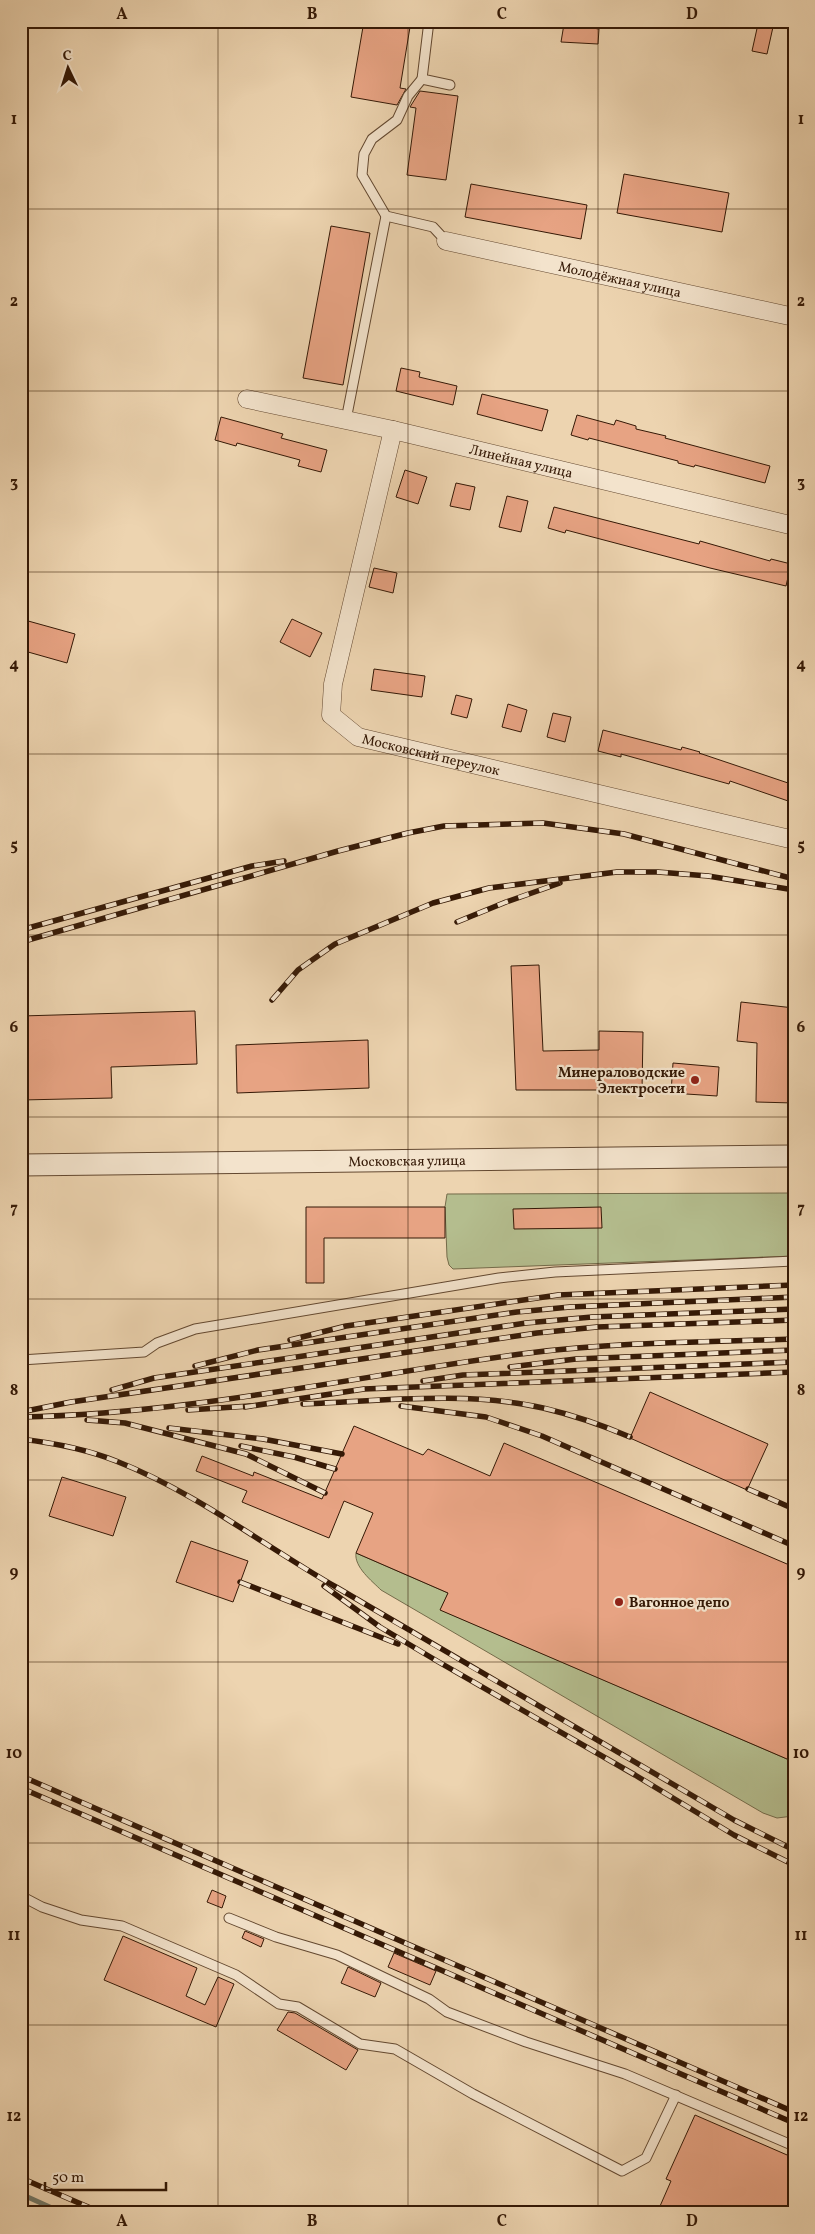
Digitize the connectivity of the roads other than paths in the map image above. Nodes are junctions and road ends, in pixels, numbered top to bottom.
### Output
1 (429, 21) edge
2 (422, 79) junction
3 (450, 85) dead end
4 (386, 216) junction
5 (446, 242) joint
6 (794, 317) edge
7 (247, 399) dead end
8 (346, 420) junction
9 (393, 430) junction
10 (794, 526) edge
11 (794, 840) edge
12 (794, 1156) edge
13 (21, 1165) edge
14 (794, 1261) edge
15 (21, 1360) edge
16 (21, 1896) edge
17 (229, 1918) dead end
18 (676, 2095) junction
19 (794, 2146) edge

1 - 2 lane
2 - 3 lane
2 - 4 lane
4 - 5 lane
4 - 8 lane
5 - 6 street, Молодёжная улица
7 - 8 street, Линейная улица
8 - 9 street, Линейная улица
9 - 10 street, Линейная улица
9 - 11 street, Московский переулок
12 - 13 street, Московская улица
14 - 15 lane
16 - 18 lane
17 - 18 lane
18 - 19 lane

